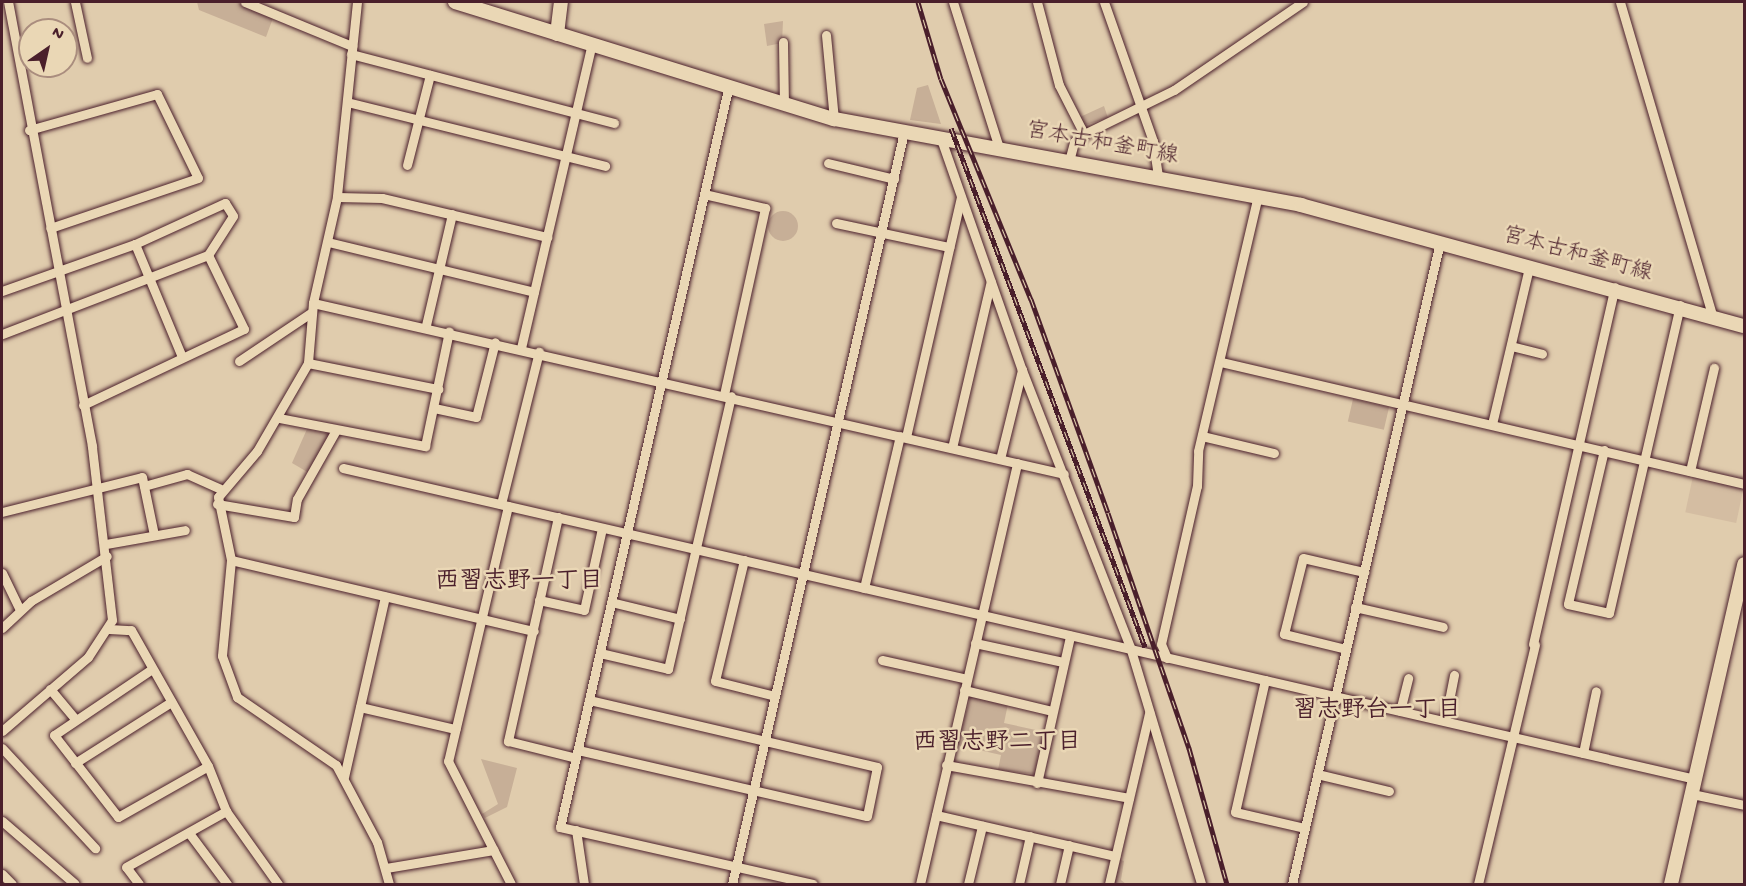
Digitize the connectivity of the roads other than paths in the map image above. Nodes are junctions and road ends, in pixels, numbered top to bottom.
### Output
1 (8, 2) edge
2 (75, 2) edge
3 (245, 2) edge
4 (357, 2) edge
5 (455, 2) edge
6 (561, 2) edge
7 (952, 2) edge
8 (1037, 2) edge
9 (1104, 2) edge
10 (1303, 2) edge
11 (1620, 2) edge
12 (557, 34) junction
13 (826, 35) dead end
14 (783, 42) dead end
15 (351, 50) junction
16 (590, 50) junction
17 (87, 58) dead end
18 (430, 75) junction
19 (728, 89) junction
20 (346, 102) junction
21 (784, 105) junction
22 (1139, 109) junction
23 (575, 113) junction
24 (834, 119) junction
25 (418, 120) junction
26 (614, 123) dead end
27 (29, 130) junction
28 (904, 132) junction
29 (1084, 134) junction
30 (941, 139) junction
31 (999, 148) junction
32 (565, 156) junction
33 (1069, 160) junction
34 (828, 163) dead end
35 (407, 165) dead end
36 (605, 166) dead end
37 (1158, 176) junction
38 (894, 178) junction
39 (704, 194) junction
40 (1258, 195) junction
41 (337, 197) junction
42 (961, 197) junction
43 (452, 214) junction
44 (836, 223) dead end
45 (50, 228) junction
46 (881, 232) junction
47 (547, 237) junction
48 (328, 242) junction
49 (1440, 242) junction
50 (135, 244) junction
51 (949, 247) junction
52 (208, 255) junction
53 (1529, 267) junction
54 (439, 269) junction
55 (59, 274) junction
56 (149, 279) junction
57 (991, 281) junction
58 (1615, 287) junction
59 (2, 291) edge
60 (534, 291) junction
61 (1680, 305) junction
62 (313, 308) junction
63 (65, 314) junction
64 (1712, 315) junction
65 (426, 326) junction
66 (1744, 326) edge
67 (449, 331) junction
68 (2, 334) edge
69 (495, 342) junction
70 (1511, 346) junction
71 (521, 348) junction
72 (538, 352) junction
73 (1542, 354) dead end
74 (182, 357) junction
75 (239, 361) dead end
76 (1221, 362) junction
77 (308, 363) junction
78 (1714, 368) dead end
79 (1022, 370) junction
80 (662, 380) junction
81 (438, 389) junction
82 (728, 396) junction
83 (1402, 404) junction
84 (82, 405) junction
85 (434, 408) junction
86 (279, 418) junction
87 (838, 421) junction
88 (1492, 424) junction
89 (336, 430) junction
90 (903, 436) junction
91 (1202, 436) junction
92 (1578, 444) junction
93 (952, 448) junction
94 (1604, 450) junction
95 (1274, 453) dead end
96 (1000, 459) junction
97 (1644, 460) junction
98 (1017, 463) junction
99 (343, 468) dead end
100 (1690, 471) junction
101 (1064, 474) junction
102 (1744, 484) edge
103 (144, 486) junction
104 (99, 487) junction
105 (220, 489) junction
106 (217, 504) junction
107 (505, 505) junction
108 (2, 512) edge
109 (558, 517) junction
110 (602, 528) junction
111 (185, 530) dead end
112 (627, 533) junction
113 (154, 535) junction
114 (106, 544) junction
115 (695, 549) junction
116 (107, 556) junction
117 (231, 560) junction
118 (744, 560) junction
119 (1744, 564) edge
120 (1364, 572) junction
121 (2, 573) edge
122 (803, 574) junction
123 (864, 588) junction
124 (385, 597) junction
125 (539, 600) junction
126 (611, 602) junction
127 (1740, 606) edge
128 (1355, 607) junction
129 (20, 610) junction
130 (981, 615) junction
131 (680, 619) junction
132 (482, 620) junction
133 (1443, 627) dead end
134 (2, 628) edge
135 (109, 629) junction
136 (534, 631) junction
137 (1070, 636) junction
138 (975, 643) junction
139 (1346, 649) junction
140 (1131, 650) junction
141 (600, 653) junction
142 (1167, 658) junction
143 (882, 660) dead end
144 (1063, 662) junction
145 (152, 669) junction
146 (1454, 675) dead end
147 (1408, 678) dead end
148 (967, 679) junction
149 (1264, 680) junction
150 (50, 689) junction
151 (964, 690) junction
152 (1596, 691) dead end
153 (776, 696) junction
154 (1336, 697) junction
155 (589, 700) junction
156 (171, 702) junction
157 (360, 707) junction
158 (1052, 711) junction
159 (1150, 711) junction
160 (1400, 711) junction
161 (75, 719) junction
162 (1445, 721) junction
163 (455, 729) junction
164 (2, 731) edge
165 (1513, 737) junction
166 (765, 741) junction
167 (2, 748) edge
168 (1583, 753) junction
169 (577, 754) junction
170 (75, 763) junction
171 (946, 765) junction
172 (208, 766) junction
173 (1317, 774) junction
174 (344, 777) junction
175 (1695, 779) junction
176 (1037, 783) junction
177 (754, 790) junction
178 (1389, 791) dead end
179 (1692, 794) junction
180 (1129, 798) junction
181 (1744, 805) edge
182 (226, 811) junction
183 (936, 815) junction
184 (2, 821) edge
185 (982, 825) junction
186 (1305, 828) junction
187 (576, 830) junction
188 (189, 833) junction
189 (1030, 836) junction
190 (1070, 845) junction
191 (95, 848) dead end
192 (494, 850) junction
193 (1115, 856) junction
194 (736, 867) junction
195 (386, 868) junction
196 (2, 874) edge
197 (783, 881) edge
198 (12, 885) edge
199 (75, 885) edge
200 (139, 885) edge
201 (226, 885) edge
202 (278, 885) edge
203 (389, 885) edge
204 (511, 885) edge
205 (584, 885) edge
206 (732, 885) edge
207 (813, 885) edge
208 (920, 885) edge
209 (969, 885) edge
210 (1018, 885) edge
211 (1060, 885) edge
212 (1109, 885) edge
213 (1201, 885) edge
214 (1292, 885) edge
215 (1478, 885) edge
216 (1671, 885) edge

1 - 27 street
2 - 17 street
3 - 15 street
4 - 15 street
5 - 12 street, 宮本古和釜町線
6 - 12 street
7 - 31 street
8 - 29 street
9 - 22 street
10 - 22 street
11 - 64 street
12 - 16 street, 宮本古和釜町線
13 - 24 street
14 - 21 street
15 - 18 street
15 - 20 street
16 - 19 street, 宮本古和釜町線
16 - 23 street
18 - 23 street
18 - 25 street
19 - 21 street, 宮本古和釜町線
19 - 39 street
20 - 25 street
20 - 41 street
21 - 24 street, 宮本古和釜町線
22 - 29 street
22 - 37 street
23 - 26 street
23 - 32 street
24 - 28 street, 宮本古和釜町線
25 - 32 street
25 - 35 street
27 - 45 street
27 - 45 street
28 - 30 street, 宮本古和釜町線
28 - 38 street
29 - 33 street
30 - 31 street, 宮本古和釜町線
30 - 42 street
31 - 33 street, 宮本古和釜町線
32 - 36 street
32 - 47 street
33 - 37 street, 宮本古和釜町線
34 - 38 street
37 - 40 street, 宮本古和釜町線
38 - 46 street
39 - 80 street
39 - 82 street
40 - 49 street, 宮本古和釜町線
40 - 76 street
41 - 43 street
41 - 48 street
42 - 51 street
42 - 57 street
43 - 47 street
43 - 54 street
44 - 46 street
45 - 55 street
46 - 51 street
46 - 87 street
47 - 60 street
48 - 54 street
48 - 62 street
49 - 53 street, 宮本古和釜町線
49 - 83 street
50 - 52 street
50 - 55 street
50 - 56 street
51 - 90 street
52 - 56 street
52 - 74 street
53 - 58 street, 宮本古和釜町線
53 - 70 street
54 - 60 street
54 - 65 street
55 - 59 street
55 - 63 street
56 - 63 street
56 - 74 street
57 - 79 street
57 - 93 street
58 - 61 street, 宮本古和釜町線
58 - 92 street
60 - 71 street
61 - 64 street, 宮本古和釜町線
61 - 97 street
62 - 65 street
62 - 75 street
62 - 77 street
63 - 68 street
63 - 84 street
64 - 66 street, 宮本古和釜町線
65 - 67 street
67 - 69 street
67 - 81 street
69 - 71 street
69 - 85 street
70 - 73 street
70 - 88 street
71 - 72 street
72 - 80 street
72 - 107 street
74 - 84 street
76 - 83 street
76 - 91 street
77 - 81 street
77 - 86 street
78 - 100 street
79 - 96 street
79 - 101 street
80 - 82 street
80 - 112 street
81 - 85 street
82 - 87 street
82 - 115 street
83 - 88 street
83 - 120 street
84 - 104 street
85 - 89 street
86 - 89 street
86 - 105 street
87 - 90 street
87 - 122 street
88 - 92 street
89 - 106 street
90 - 93 street
90 - 123 street
91 - 95 street
91 - 142 street
92 - 94 street
92 - 165 street
93 - 96 street
94 - 97 street
94 - 97 street
96 - 98 street
97 - 100 street
98 - 101 street
98 - 130 street
99 - 107 street
100 - 102 street
101 - 140 street
103 - 104 street
103 - 105 street
103 - 113 street
104 - 108 street
104 - 114 street
105 - 106 street
106 - 117 street
107 - 109 street
107 - 132 street
109 - 110 street
109 - 125 street
110 - 112 street
110 - 125 street
111 - 113 street
112 - 115 street
112 - 126 street
113 - 114 street
114 - 116 street
115 - 118 street
115 - 131 street
116 - 129 street
116 - 135 street
117 - 124 street
117 - 174 street
118 - 122 street
118 - 153 street
119 - 127 street
120 - 128 street
120 - 139 street
121 - 129 street
122 - 123 street
122 - 153 street
123 - 130 street
124 - 132 street
124 - 157 street
125 - 136 street
126 - 131 street
126 - 141 street
127 - 175 street
128 - 133 street
128 - 139 street
129 - 134 street
130 - 137 street
130 - 138 street
131 - 141 street
132 - 136 street
132 - 163 street
135 - 145 street
135 - 150 street
136 - 169 street
137 - 140 street
137 - 144 street
138 - 144 street
138 - 148 street
139 - 154 street
140 - 142 street
140 - 159 street
141 - 155 street
142 - 149 street
143 - 148 street
144 - 158 street
145 - 156 street
145 - 161 street
146 - 162 street
147 - 160 street
148 - 151 street
149 - 154 street
149 - 186 street
150 - 161 street
150 - 164 street
151 - 158 street
151 - 171 street
152 - 168 street
153 - 166 street
154 - 160 street
154 - 173 street
155 - 166 street
155 - 169 street
156 - 170 street
156 - 172 street
157 - 163 street
157 - 174 street
158 - 176 street
159 - 180 street
159 - 213 street
160 - 162 street
161 - 170 street
162 - 165 street
163 - 192 street
165 - 168 street
165 - 215 street
166 - 177 street
166 - 177 street
167 - 191 street
168 - 175 street
169 - 177 street
169 - 187 street
170 - 172 street
171 - 176 street
171 - 183 street
172 - 182 street
173 - 178 street
173 - 186 street
174 - 195 street
175 - 179 street
176 - 180 street
177 - 194 street
179 - 181 street
179 - 216 street
180 - 193 street
182 - 188 street
182 - 202 street
183 - 185 street
183 - 208 street
184 - 199 street
185 - 189 street
185 - 209 street
186 - 214 street
187 - 194 street
187 - 205 street
188 - 200 street
188 - 201 street
189 - 190 street
189 - 210 street
190 - 193 street
190 - 211 street
192 - 195 street
192 - 204 street
193 - 212 street
194 - 197 street
194 - 206 street
195 - 203 street
196 - 198 street
197 - 207 street

